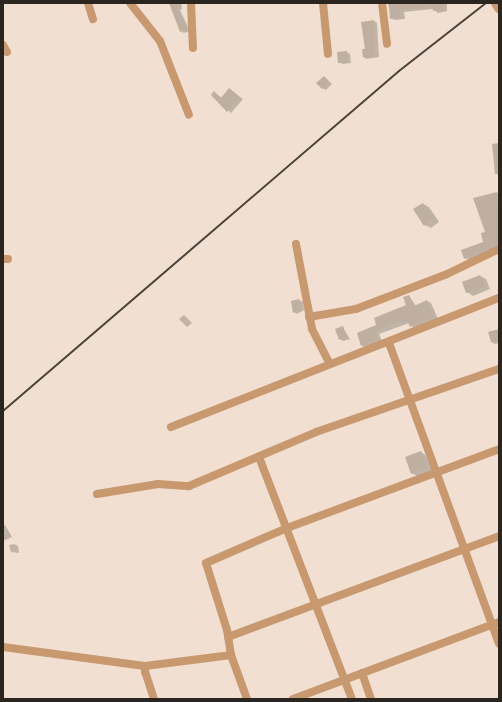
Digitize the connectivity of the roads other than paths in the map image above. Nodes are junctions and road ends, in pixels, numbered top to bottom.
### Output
1 (88, 3) edge
2 (130, 3) edge
3 (191, 3) edge
4 (323, 3) edge
5 (382, 3) edge
6 (93, 18) dead end
7 (387, 44) dead end
8 (193, 48) dead end
9 (328, 54) dead end
10 (190, 115) dead end
11 (296, 244) dead end
12 (499, 248) edge
13 (499, 298) edge
14 (309, 317) junction
15 (389, 343) junction
16 (330, 364) junction
17 (499, 368) edge
18 (409, 399) junction
19 (171, 427) dead end
20 (499, 448) edge
21 (258, 457) junction
22 (436, 473) junction
23 (97, 494) dead end
24 (287, 528) junction
25 (499, 536) edge
26 (465, 549) junction
27 (315, 605) junction
28 (495, 623) edge
29 (228, 637) junction
30 (499, 644) edge
31 (3, 647) edge
32 (231, 655) junction
33 (145, 666) junction
34 (362, 673) junction
35 (344, 679) junction
36 (154, 699) edge
37 (247, 699) edge
38 (293, 699) edge
39 (352, 699) edge
40 (371, 699) edge

1 - 6 street
2 - 10 street
3 - 8 street
4 - 9 street
5 - 7 street
11 - 14 street
12 - 14 street
13 - 15 street
14 - 16 street
15 - 16 street
15 - 18 street
16 - 19 street
17 - 18 street
18 - 21 street
18 - 22 street
20 - 22 street
21 - 23 street
21 - 24 street
22 - 24 street
22 - 26 street
24 - 27 street
24 - 29 street
25 - 26 street
26 - 27 street
26 - 28 street
27 - 29 street
27 - 35 street
28 - 30 street
28 - 34 street
29 - 32 street
31 - 33 street
32 - 33 street
32 - 37 street
33 - 36 street
34 - 35 street
34 - 40 street
35 - 38 street
35 - 39 street

